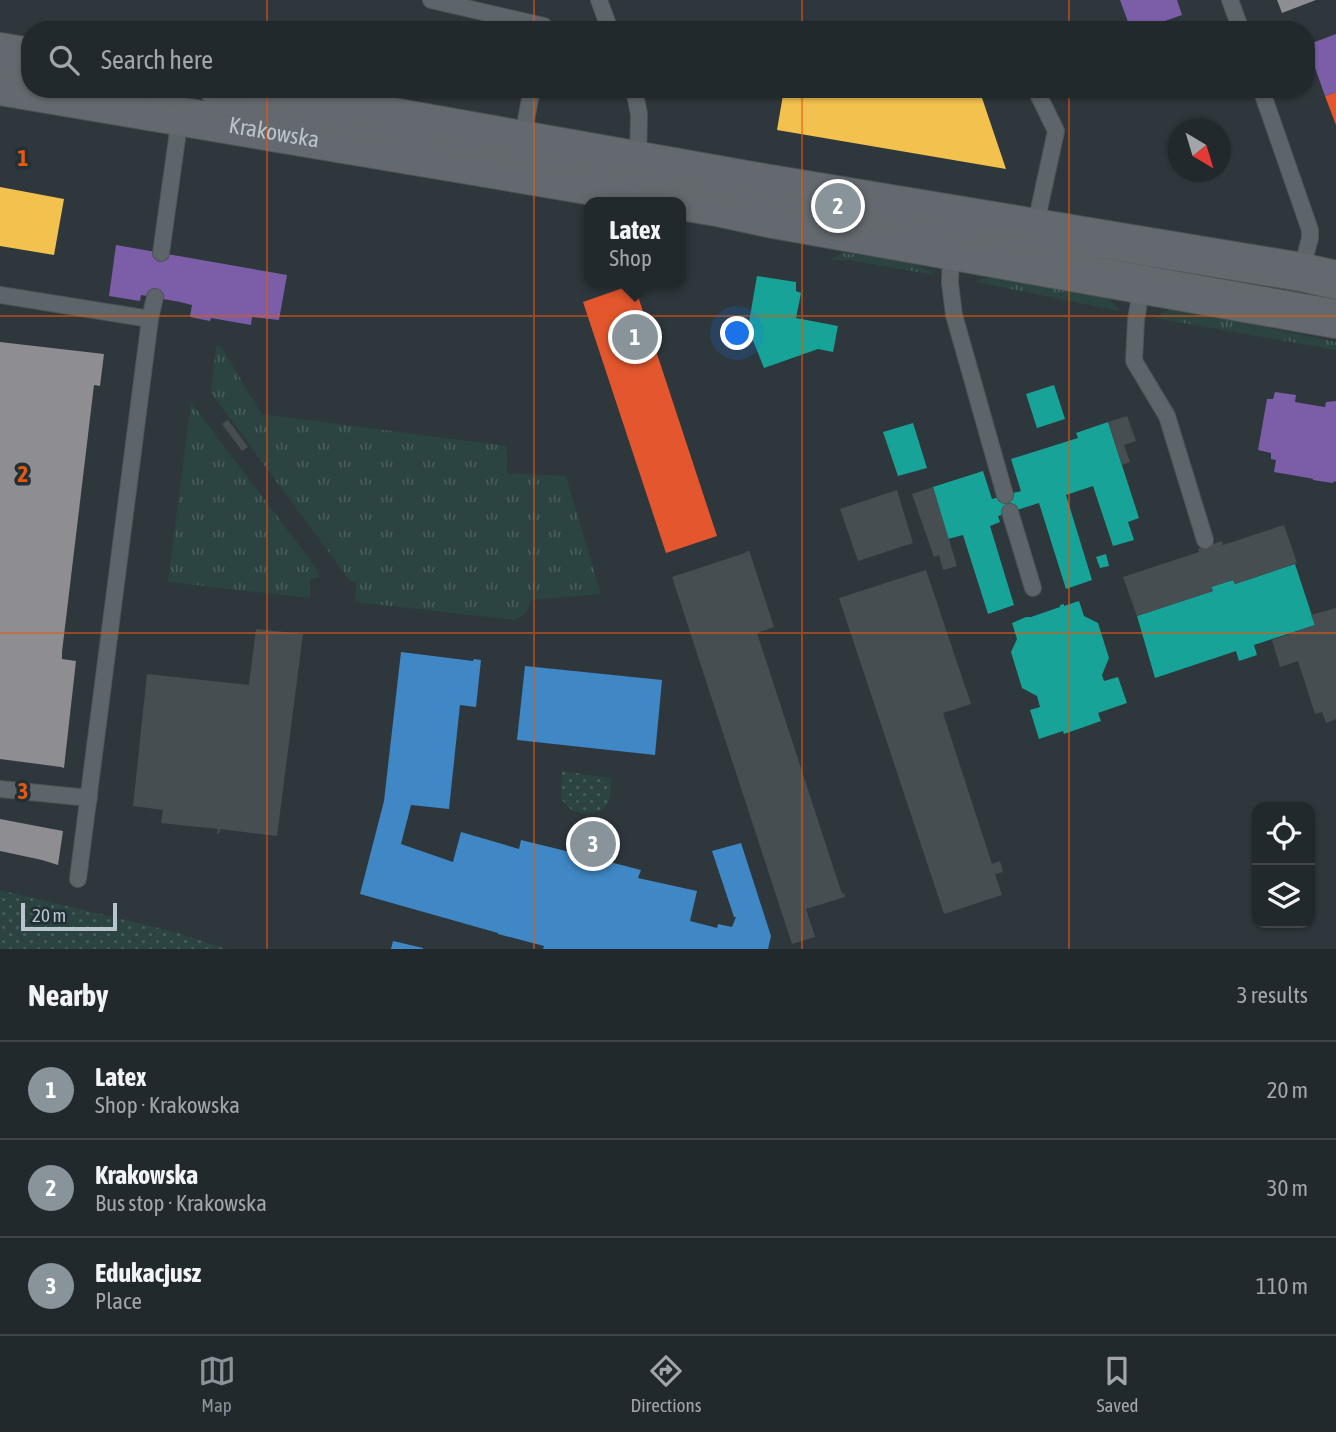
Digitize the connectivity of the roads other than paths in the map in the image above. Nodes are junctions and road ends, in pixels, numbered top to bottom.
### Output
1 (431, 0) edge
2 (599, 0) edge
3 (1230, 0) edge
4 (522, 21) edge
5 (607, 21) edge
6 (1238, 21) edge
7 (0, 52) edge
8 (21, 56) edge
9 (0, 86) edge
10 (21, 90) edge
11 (70, 98) edge
12 (276, 98) edge
13 (530, 98) edge
14 (636, 98) edge
15 (1040, 98) edge
16 (1264, 98) edge
17 (180, 117) junction
18 (522, 141) junction
19 (638, 161) junction
20 (657, 197) edge
21 (686, 202) edge
22 (1035, 228) junction
23 (951, 251) junction
24 (161, 253) dead end
25 (1318, 276) edge
26 (1142, 285) junction
27 (0, 295) edge
28 (155, 297) dead end
29 (150, 319) junction
30 (1336, 319) edge
31 (1005, 495) dead end
32 (1010, 512) dead end
33 (1205, 540) dead end
34 (1034, 588) dead end
35 (0, 789) edge
36 (89, 798) junction
37 (78, 879) dead end

1 - 4 lane
2 - 5 lane
3 - 6 lane
7 - 8 main road
9 - 10 main road, Krakowska
11 - 17 main road, Krakowska
12 - 18 main road, Krakowska
13 - 18 lane
14 - 19 lane
15 - 22 lane
16 - 25 lane
17 - 20 main road, Krakowska
17 - 24 lane
18 - 19 main road, Krakowska
19 - 22 main road, Krakowska
21 - 23 main road, Krakowska
22 - 25 main road, Krakowska
23 - 26 main road, Krakowska
23 - 31 lane
26 - 30 main road, Krakowska
26 - 33 lane
27 - 29 lane
28 - 29 lane
29 - 36 lane
32 - 34 lane
35 - 36 lane
36 - 37 lane

